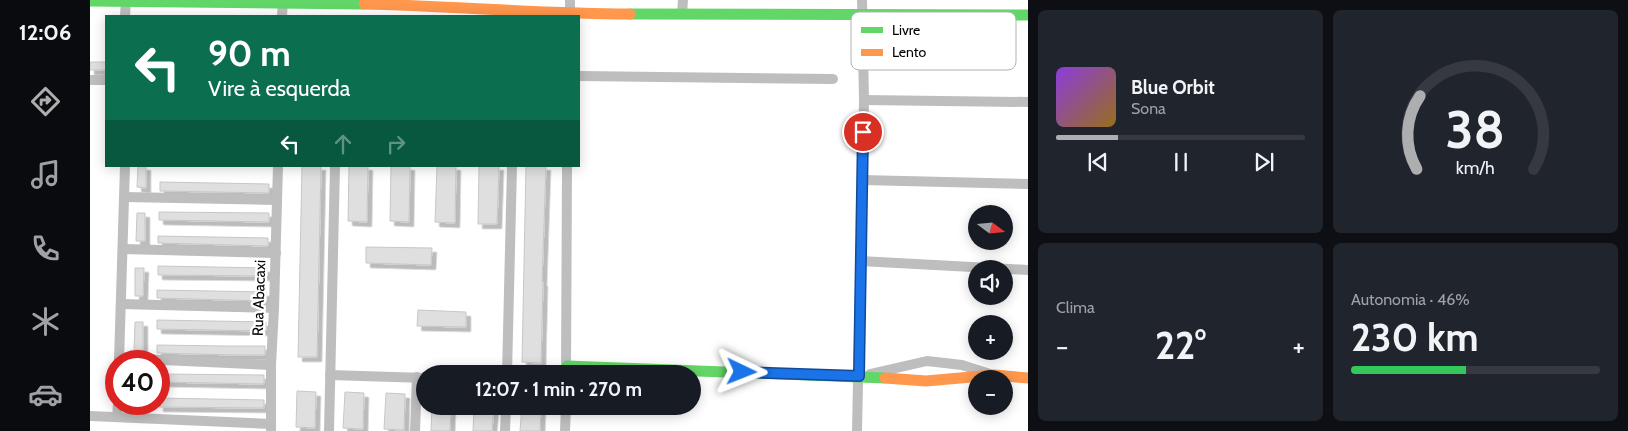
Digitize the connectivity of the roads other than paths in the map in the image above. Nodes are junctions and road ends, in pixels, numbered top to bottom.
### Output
1 (570, 0) edge
2 (683, 0) edge
3 (90, 1) edge
4 (126, 1) edge
5 (283, 1) edge
6 (422, 3) edge
7 (457, 3) edge
8 (511, 5) edge
9 (682, 14) junction
10 (125, 15) edge
11 (282, 15) edge
12 (570, 15) edge
13 (851, 16) edge
14 (863, 70) edge
15 (580, 76) edge
16 (833, 79) dead end
17 (90, 80) edge
18 (105, 80) edge
19 (864, 100) junction
20 (1028, 102) edge
21 (125, 167) edge
22 (278, 167) edge
23 (335, 167) edge
24 (512, 167) edge
25 (567, 167) edge
26 (862, 180) junction
27 (1028, 184) edge
28 (124, 197) junction
29 (276, 200) junction
30 (123, 249) junction
31 (276, 253) junction
32 (860, 261) junction
33 (1028, 270) edge
34 (121, 304) junction
35 (274, 308) junction
36 (119, 350) edge
37 (170, 362) edge
38 (271, 365) junction
39 (507, 365) edge
40 (567, 365) edge
41 (978, 370) edge
42 (701, 373) edge
43 (330, 375) junction
44 (859, 376) junction
45 (968, 377) edge
46 (1013, 377) edge
47 (416, 378) edge
48 (1028, 378) edge
49 (417, 415) edge
50 (506, 415) edge
51 (566, 415) edge
52 (90, 416) edge
53 (117, 417) joint
54 (271, 427) edge
55 (329, 431) edge
56 (415, 431) edge
57 (505, 431) edge
58 (565, 431) edge
59 (857, 431) edge

1 - 12 street
2 - 9 street
3 - 4 street
4 - 5 street
4 - 10 street
5 - 6 street
5 - 11 street
6 - 7 street
7 - 8 street
8 - 12 street
9 - 12 street
9 - 13 street
14 - 19 street
15 - 16 street
17 - 18 street
19 - 20 street
19 - 26 street
21 - 28 street
22 - 29 street, Rua Abacaxi
23 - 43 street
24 - 39 street
25 - 40 street
26 - 27 street
26 - 32 street
28 - 29 street
28 - 30 street
29 - 31 street, Rua Abacaxi
30 - 31 street
30 - 34 street
31 - 35 street, Rua Abacaxi
32 - 33 street
32 - 44 street
34 - 35 street
34 - 36 street
35 - 38 street, Rua Abacaxi
37 - 38 street
38 - 54 street, Rua Abacaxi
41 - 44 street
42 - 44 street
43 - 47 street
43 - 55 street
44 - 45 street
44 - 59 street
46 - 48 street
49 - 56 street
50 - 57 street
51 - 58 street
52 - 53 street
53 - 54 street

